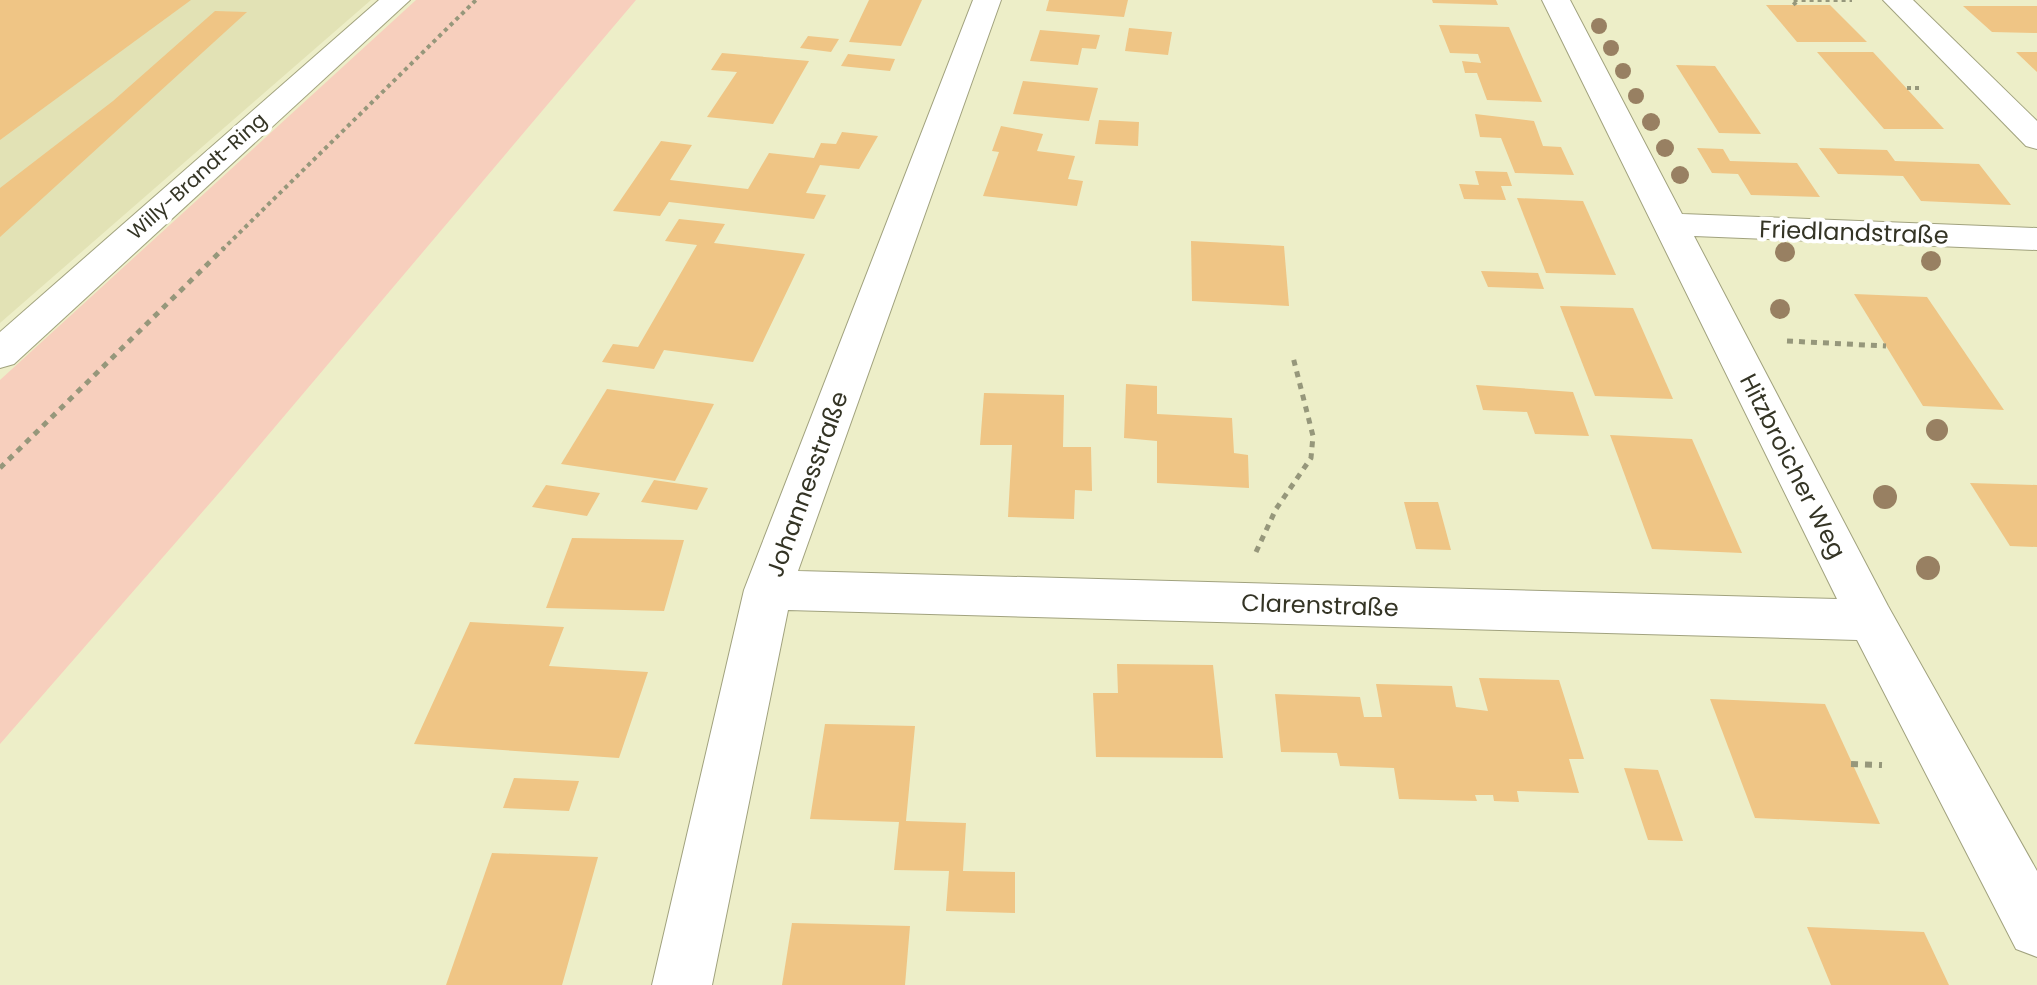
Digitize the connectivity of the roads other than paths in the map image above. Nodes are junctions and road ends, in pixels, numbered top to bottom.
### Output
1 (396, 0) edge
2 (987, 0) edge
3 (1556, 0) edge
4 (1897, 0) edge
5 (2037, 139) edge
6 (1672, 224) junction
7 (2037, 239) edge
8 (0, 354) edge
9 (768, 590) junction
10 (1871, 620) junction
11 (2037, 928) edge
12 (682, 985) edge

1 - 8 street, Willy-Brandt-Ring
2 - 9 street, Johannesstraße
3 - 6 street, Hitzbroicher Weg
4 - 5 street
6 - 7 street, Friedlandstraße
6 - 10 street, Hitzbroicher Weg
9 - 10 street, Clarenstraße
9 - 12 street, Johannesstraße
10 - 11 street, Hitzbroicher Weg

